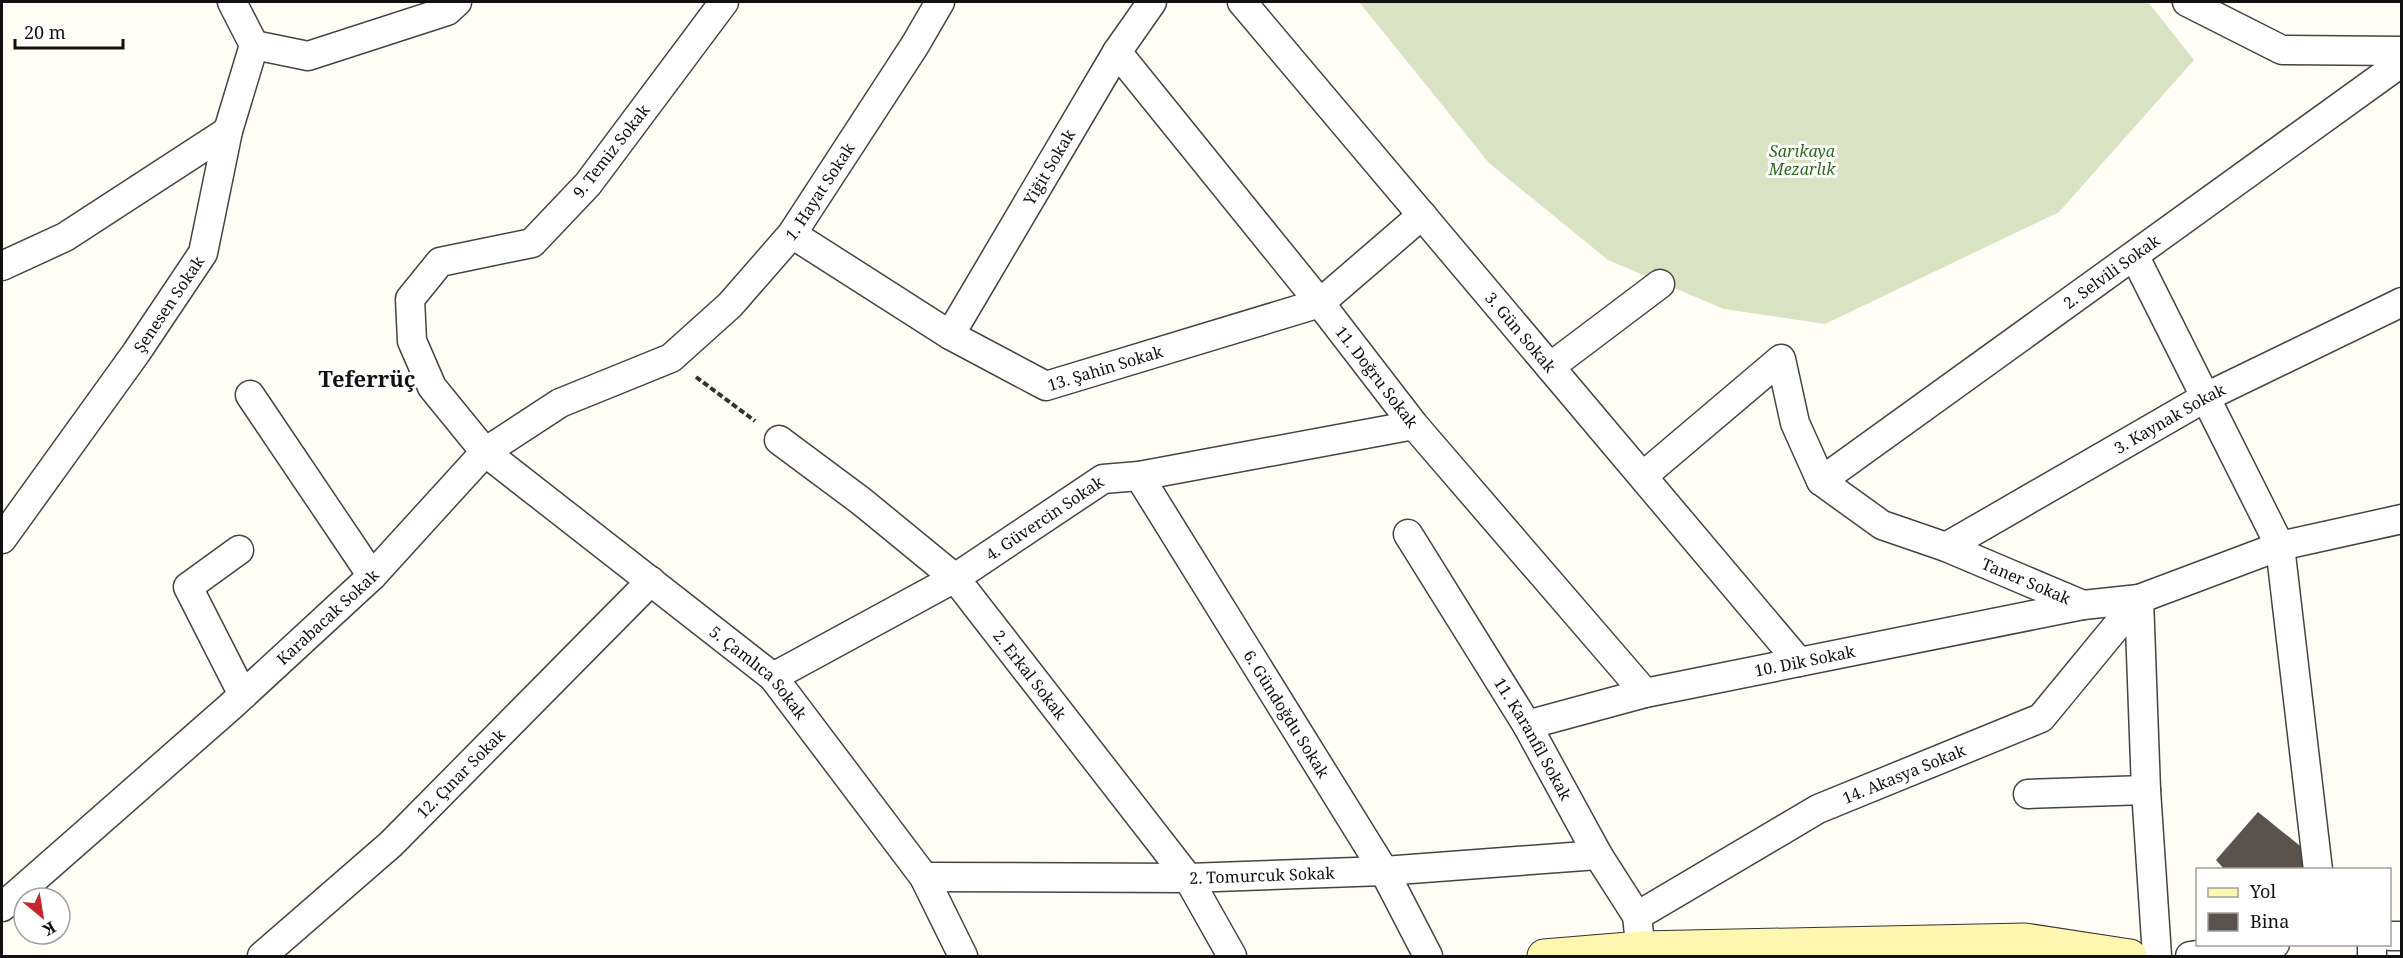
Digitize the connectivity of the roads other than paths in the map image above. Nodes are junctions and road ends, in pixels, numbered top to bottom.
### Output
1 (232, 2) edge
2 (457, 2) edge
3 (724, 2) edge
4 (940, 2) edge
5 (1152, 2) edge
6 (1242, 2) edge
7 (2187, 2) edge
8 (254, 45) junction
9 (2402, 51) edge
10 (1118, 52) junction
11 (2402, 62) edge
12 (228, 131) junction
13 (1422, 215) junction
14 (792, 234) junction
15 (2135, 256) junction
16 (2, 266) edge
17 (1659, 284) dead end
18 (2402, 302) edge
19 (1320, 303) junction
20 (950, 335) junction
21 (671, 358) joint
22 (1550, 366) junction
23 (250, 395) dead end
24 (2206, 397) junction
25 (1414, 425) junction
26 (779, 440) road end
27 (485, 452) junction
28 (1139, 476) junction
29 (1643, 476) junction
30 (1821, 481) junction
31 (2402, 519) edge
32 (1408, 534) dead end
33 (2, 539) edge
34 (2280, 546) junction
35 (1946, 547) junction
36 (238, 550) dead end
37 (372, 576) junction
38 (955, 578) junction
39 (651, 581) junction
40 (2139, 599) junction
41 (2083, 605) junction
42 (1800, 662) junction
43 (773, 677) junction
44 (1645, 693) junction
45 (243, 695) junction
46 (1527, 725) junction
47 (2146, 790) junction
48 (2028, 794) dead end
49 (1598, 855) junction
50 (2318, 868) edge
51 (1384, 871) junction
52 (924, 877) junction
53 (1188, 878) junction
54 (2, 907) edge
55 (1637, 916) junction
56 (2268, 946) edge
57 (1641, 948) junction
58 (262, 957) edge
59 (963, 957) edge
60 (1232, 957) edge
61 (1428, 957) edge
62 (1544, 957) edge
63 (2130, 957) edge
64 (2157, 957) edge
65 (2190, 957) edge

1 - 8 street
2 - 8 street
3 - 27 street, 9. Temiz Sokak
4 - 14 street, 1. Hayat Sokak
5 - 10 street, Yiğit Sokak
6 - 13 street, 3. Gün Sokak
7 - 9 street
8 - 12 street, Şenesen Sokak
10 - 19 street, 11. Doğru Sokak
10 - 20 street, Yiğit Sokak
11 - 15 street, 2. Selvili Sokak
12 - 16 street
12 - 33 street, Şenesen Sokak
13 - 19 street, 13. Şahin Sokak
13 - 22 street, 3. Gün Sokak
14 - 20 street, 13. Şahin Sokak
14 - 21 street, 1. Hayat Sokak
15 - 24 street
15 - 30 street, 2. Selvili Sokak
17 - 22 street
18 - 24 street, 3. Kaynak Sokak
19 - 20 street, 13. Şahin Sokak
19 - 25 street, 11. Doğru Sokak
21 - 27 street, Karabacak Sokak
22 - 29 street, 3. Gün Sokak
23 - 37 street
24 - 34 street
24 - 35 street, 3. Kaynak Sokak
25 - 28 street, 4. Güvercin Sokak
25 - 44 street, 11. Doğru Sokak
26 - 38 street, 2. Erkal Sokak
27 - 37 street, Karabacak Sokak
27 - 39 street, 5. Çamlıca Sokak
28 - 38 street, 4. Güvercin Sokak
28 - 51 street, 6. Gündoğdu Sokak
29 - 30 street
29 - 42 street, 3. Gün Sokak
30 - 35 street, Taner Sokak
31 - 34 street, Taner Sokak
32 - 46 street, 11. Karanfil Sokak
34 - 40 street, Taner Sokak
34 - 50 street
35 - 41 street, Taner Sokak
36 - 45 street
37 - 45 street, Karabacak Sokak
38 - 43 street, 4. Güvercin Sokak
38 - 53 street, 2. Erkal Sokak
39 - 43 street, 5. Çamlıca Sokak
39 - 58 street, 12. Çınar Sokak
40 - 41 street, Taner Sokak
40 - 47 street
40 - 55 street, 14. Akasya Sokak
41 - 42 street, 10. Dik Sokak
42 - 44 street, 10. Dik Sokak
43 - 52 street, 5. Çamlıca Sokak
44 - 46 street, 10. Dik Sokak
45 - 54 street, Karabacak Sokak
46 - 49 street, 11. Karanfil Sokak
47 - 48 street
47 - 64 street
49 - 51 street, 2. Tomurcuk Sokak
49 - 55 street, 11. Karanfil Sokak
51 - 53 street, 2. Tomurcuk Sokak
51 - 61 street, 6. Gündoğdu Sokak
52 - 53 street, 2. Tomurcuk Sokak
52 - 59 street, 5. Çamlıca Sokak
53 - 60 street, 2. Erkal Sokak
55 - 57 street, 11. Karanfil Sokak
56 - 65 street
57 - 62 main road
57 - 63 main road

